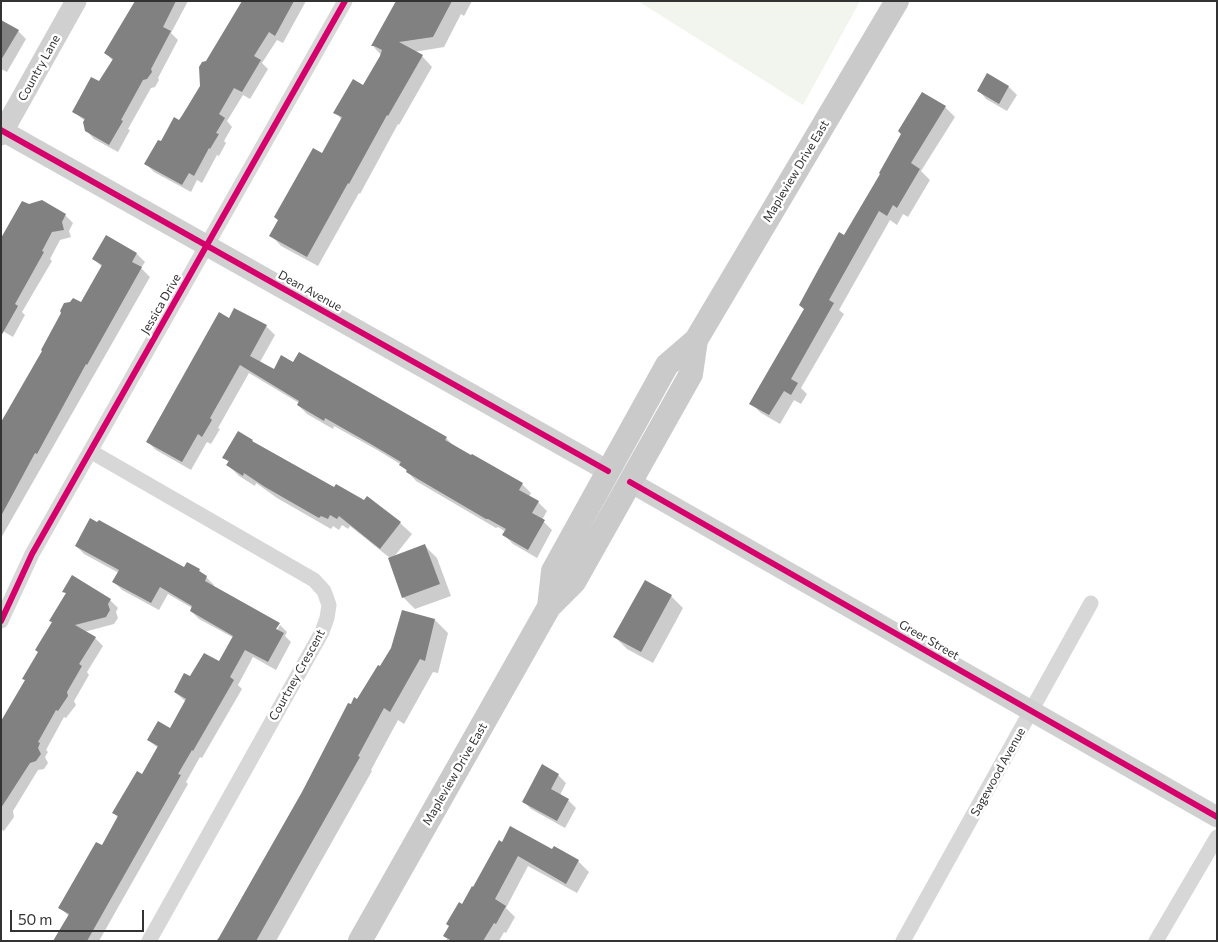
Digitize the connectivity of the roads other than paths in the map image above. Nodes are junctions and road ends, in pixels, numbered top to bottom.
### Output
1 (76, 1) edge
2 (345, 1) edge
3 (897, 1) edge
4 (2, 132) edge
5 (207, 245) junction
6 (696, 340) junction
7 (90, 451) junction
8 (608, 471) junction
9 (630, 482) junction
10 (1091, 603) dead end
11 (549, 607) junction
12 (1, 621) edge
13 (1032, 712) junction
14 (1217, 817) edge
15 (1217, 837) edge
16 (148, 941) edge
17 (360, 941) edge
18 (903, 941) edge
19 (1156, 941) edge

1 - 4 street, Country Lane
2 - 5 street, Jessica Drive
3 - 6 main road, Mapleview Drive East
4 - 5 street, Dean Avenue
5 - 7 street, Jessica Drive
5 - 8 street, Dean Avenue
6 - 8 main road, Mapleview Drive East
6 - 9 main road, Mapleview Drive East
7 - 12 street, Jessica Drive
7 - 16 street, Courtney Crescent
8 - 11 main road, Mapleview Drive East
9 - 11 main road, Mapleview Drive East
9 - 13 street, Greer Street
10 - 13 street, Sagewood Avenue
11 - 17 main road, Mapleview Drive East
13 - 14 street, Greer Street
13 - 18 street, Sagewood Avenue
15 - 19 street

